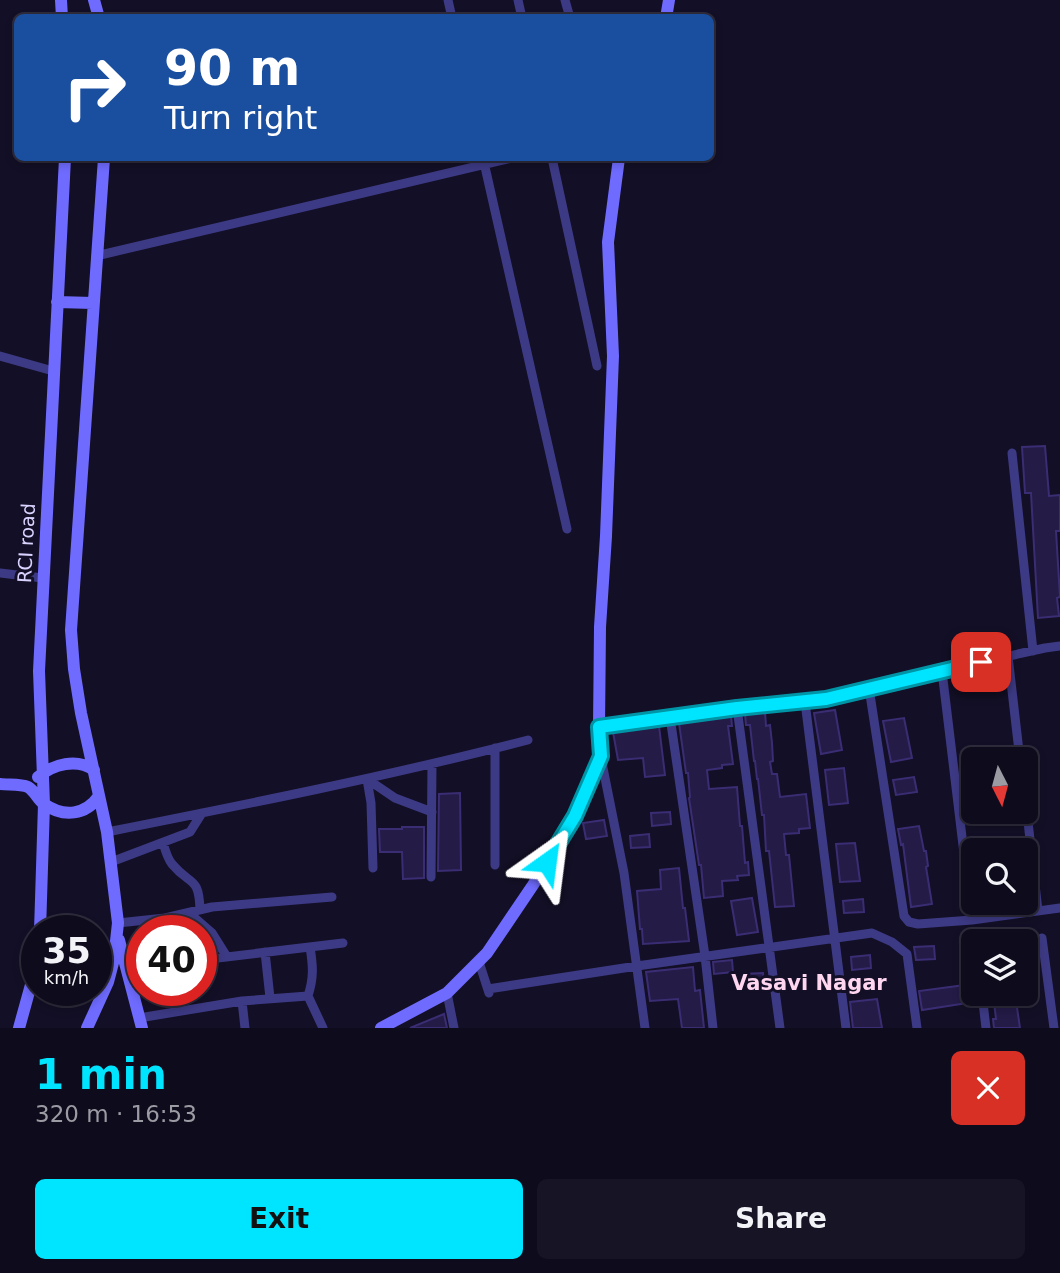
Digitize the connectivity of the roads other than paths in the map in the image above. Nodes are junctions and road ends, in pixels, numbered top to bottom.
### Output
1 (65, 161) edge
2 (104, 161) edge
3 (484, 161) edge
4 (553, 161) edge
5 (619, 161) edge
6 (96, 257) junction
7 (57, 302) junction
8 (93, 303) junction
9 (0, 356) edge
10 (597, 366) dead end
11 (54, 371) junction
12 (1012, 453) dead end
13 (567, 530) dead end
14 (0, 572) edge
15 (43, 578) junction
16 (1060, 646) edge
17 (1032, 650) junction
18 (1008, 656) junction
19 (942, 671) junction
20 (869, 688) junction
21 (805, 702) junction
22 (737, 708) junction
23 (670, 717) junction
24 (599, 727) junction
25 (528, 740) dead end
26 (1018, 747) edge
27 (495, 748) junction
28 (601, 756) junction
29 (432, 764) junction
30 (94, 770) junction
31 (44, 772) junction
32 (367, 779) junction
33 (0, 784) edge
34 (27, 787) junction
35 (99, 796) junction
36 (44, 804) junction
37 (432, 812) junction
38 (202, 813) junction
39 (107, 832) junction
40 (163, 842) junction
41 (111, 862) junction
42 (495, 865) dead end
43 (373, 868) dead end
44 (431, 877) dead end
45 (332, 897) dead end
46 (1060, 908) edge
47 (200, 910) junction
48 (1038, 911) edge
49 (189, 912) junction
50 (41, 915) edge
51 (1009, 915) edge
52 (972, 920) junction
53 (118, 929) junction
54 (836, 938) junction
55 (1042, 938) dead end
56 (343, 943) dead end
57 (310, 947) junction
58 (769, 947) junction
59 (265, 952) junction
60 (705, 956) junction
61 (227, 957) junction
62 (217, 958) edge
63 (479, 961) junction
64 (126, 965) edge
65 (637, 966) junction
66 (447, 993) junction
67 (308, 996) junction
68 (270, 999) junction
69 (242, 1001) junction
70 (25, 1006) edge
71 (983, 1006) edge
72 (140, 1023) edge
73 (19, 1028) edge
74 (87, 1028) edge
75 (245, 1028) edge
76 (323, 1028) edge
77 (381, 1028) edge
78 (454, 1028) edge
79 (645, 1028) edge
80 (713, 1028) edge
81 (780, 1028) edge
82 (846, 1028) edge
83 (917, 1028) edge
84 (986, 1028) edge
85 (1054, 1028) edge

1 - 7 main road, RCI road
2 - 6 main road
3 - 6 street
3 - 13 street
4 - 10 street
5 - 24 main road
6 - 8 main road
7 - 8 main road
7 - 11 main road, RCI road
8 - 30 main road
9 - 11 street
11 - 15 main road, RCI road
12 - 17 street
14 - 15 street
15 - 31 main road, RCI road
16 - 17 street
17 - 18 street
18 - 19 street
18 - 26 street
19 - 20 street
19 - 52 street
20 - 21 street
20 - 52 street
21 - 22 street
21 - 54 street
22 - 23 street
22 - 58 street
23 - 24 street
23 - 60 street
24 - 28 main road
25 - 27 street
27 - 29 street
27 - 42 street
28 - 63 main road
28 - 65 street
29 - 32 street
29 - 37 street
30 - 31 main road
30 - 35 main road
31 - 34 main road
31 - 36 main road, RCI road
32 - 37 street
32 - 38 street
32 - 43 street
33 - 34 main road
34 - 36 main road
35 - 36 main road
35 - 39 main road
36 - 50 main road, RCI road
37 - 44 street
38 - 39 street
38 - 40 street
39 - 41 main road
40 - 41 street
40 - 47 street
41 - 53 main road
45 - 47 street
46 - 48 street
47 - 49 street
49 - 53 street
49 - 61 street
51 - 52 street
53 - 64 main road
53 - 74 main road
54 - 58 street
54 - 82 street
54 - 83 street
55 - 85 street
56 - 57 street
57 - 59 street
57 - 67 street
58 - 60 street
58 - 81 street
59 - 61 street
59 - 68 street
60 - 65 street
60 - 80 street
61 - 62 street
63 - 65 street
63 - 66 main road
65 - 79 street
66 - 77 main road
66 - 78 street
67 - 68 street
67 - 76 street
68 - 69 street
69 - 72 street
69 - 75 street
70 - 73 main road
71 - 84 street

